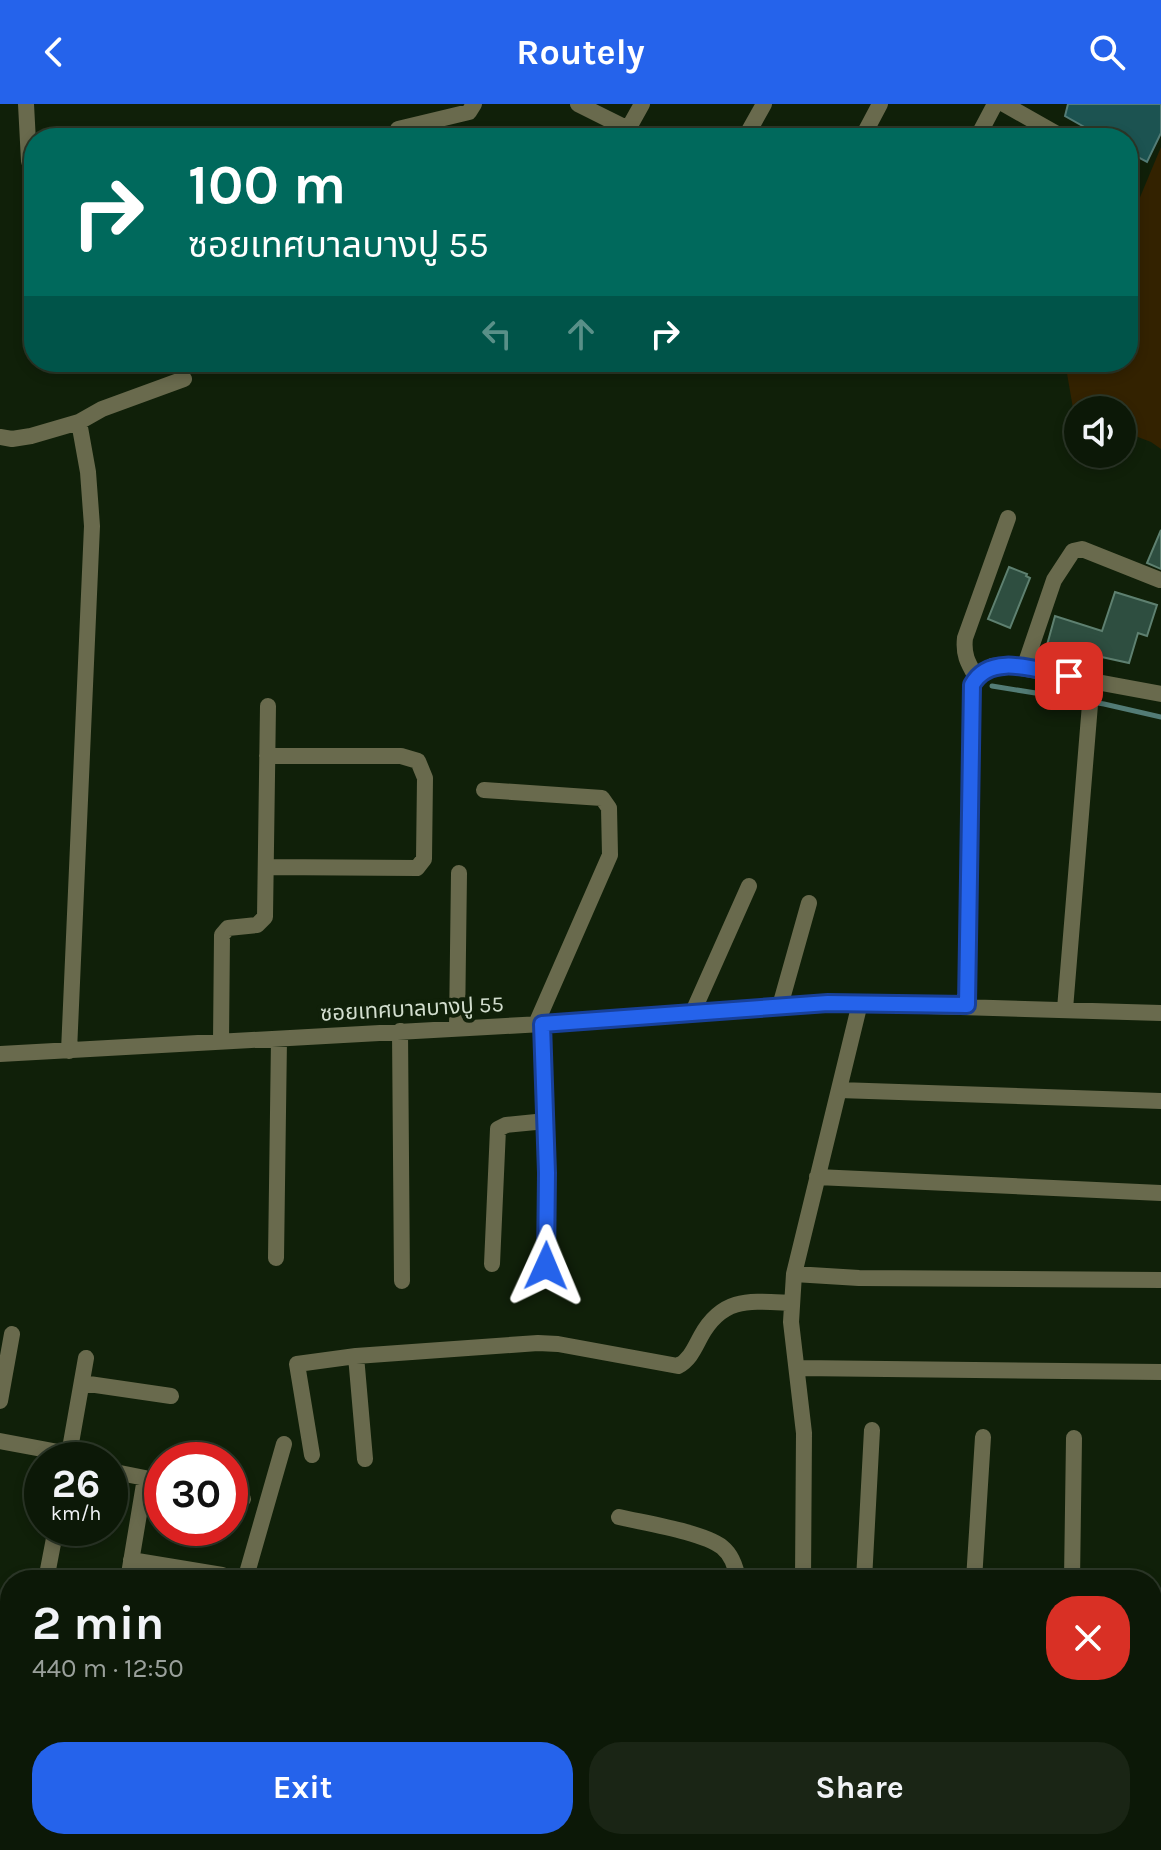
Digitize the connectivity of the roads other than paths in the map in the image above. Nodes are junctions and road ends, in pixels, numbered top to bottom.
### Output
1 (26, 104) edge
2 (474, 104) edge
3 (578, 104) edge
4 (642, 104) edge
5 (764, 104) edge
6 (880, 104) edge
7 (995, 104) edge
8 (1004, 104) edge
9 (27, 128) edge
10 (402, 128) edge
11 (616, 128) edge
12 (628, 128) edge
13 (751, 128) edge
14 (867, 128) edge
15 (982, 128) edge
16 (1046, 128) edge
17 (184, 379) dead end
18 (79, 422) junction
19 (0, 437) edge
20 (1008, 518) dead end
21 (1160, 580) edge
22 (1024, 668) junction
23 (976, 677) junction
24 (1161, 694) edge
25 (1091, 695) junction
26 (268, 706) dead end
27 (267, 756) junction
28 (484, 790) dead end
29 (266, 867) junction
30 (459, 873) dead end
31 (749, 886) dead end
32 (809, 903) dead end
33 (860, 1003) junction
34 (967, 1005) junction
35 (780, 1006) junction
36 (1065, 1009) junction
37 (1161, 1013) edge
38 (692, 1014) junction
39 (539, 1024) junction
40 (457, 1028) junction
41 (400, 1031) junction
42 (279, 1039) junction
43 (221, 1042) junction
44 (69, 1051) junction
45 (0, 1054) edge
46 (839, 1090) junction
47 (1161, 1101) edge
48 (546, 1121) junction
49 (817, 1177) junction
50 (1161, 1193) edge
51 (276, 1258) dead end
52 (492, 1264) dead end
53 (546, 1266) dead end
54 (794, 1274) junction
55 (1161, 1280) edge
56 (402, 1281) dead end
57 (791, 1303) junction
58 (12, 1334) dead end
59 (356, 1356) junction
60 (86, 1358) dead end
61 (799, 1368) junction
62 (1161, 1372) edge
63 (82, 1383) junction
64 (171, 1396) dead end
65 (0, 1401) edge
66 (872, 1430) dead end
67 (983, 1437) dead end
68 (1074, 1438) dead end
69 (0, 1441) edge
70 (72, 1442) edge
71 (284, 1444) dead end
72 (24, 1447) edge
73 (312, 1455) dead end
74 (365, 1459) dead end
75 (144, 1515) edge
76 (619, 1517) dead end
77 (53, 1546) edge
78 (131, 1560) junction
79 (48, 1570) edge
80 (130, 1570) edge
81 (192, 1570) edge
82 (248, 1570) edge
83 (736, 1570) edge
84 (803, 1570) edge
85 (865, 1570) edge
86 (975, 1570) edge
87 (1072, 1570) edge

1 - 9 street
2 - 10 street
3 - 11 street
4 - 12 street
5 - 13 street
6 - 14 street
7 - 15 street
8 - 16 street
17 - 18 street
18 - 19 street
18 - 44 street
20 - 23 street
21 - 22 street
22 - 23 street
22 - 25 street
23 - 34 street
24 - 25 street
25 - 36 street
26 - 27 street
27 - 29 street
27 - 29 street
28 - 39 street
29 - 43 street
30 - 40 street
31 - 38 street
32 - 35 street
33 - 34 street, ซอยเทศบาลบางปู 55
33 - 35 street, ซอยเทศบาลบางปู 55
33 - 46 street
34 - 36 street, ซอยเทศบาลบางปู 55
35 - 38 street, ซอยเทศบาลบางปู 55
36 - 37 street, ซอยเทศบาลบางปู 55
38 - 39 street, ซอยเทศบาลบางปู 55
39 - 40 street, ซอยเทศบาลบางปู 55
39 - 48 street
40 - 41 street, ซอยเทศบาลบางปู 55
41 - 42 street, ซอยเทศบาลบางปู 55
41 - 56 street
42 - 43 street, ซอยเทศบาลบางปู 55
42 - 51 street
43 - 44 street, ซอยเทศบาลบางปู 55
44 - 45 street, ซอยเทศบาลบางปู 55
46 - 47 street
46 - 49 street
48 - 52 street
48 - 53 street
49 - 50 street
49 - 54 street
54 - 55 street
54 - 57 street
57 - 59 street
57 - 61 street
58 - 65 street
59 - 73 street
59 - 74 street
60 - 63 street
61 - 62 street
61 - 84 street
63 - 64 street
63 - 70 street
66 - 85 street
67 - 86 street
68 - 87 street
69 - 72 street
71 - 82 street
75 - 78 street
76 - 83 street
77 - 79 street
78 - 80 street
78 - 81 street

